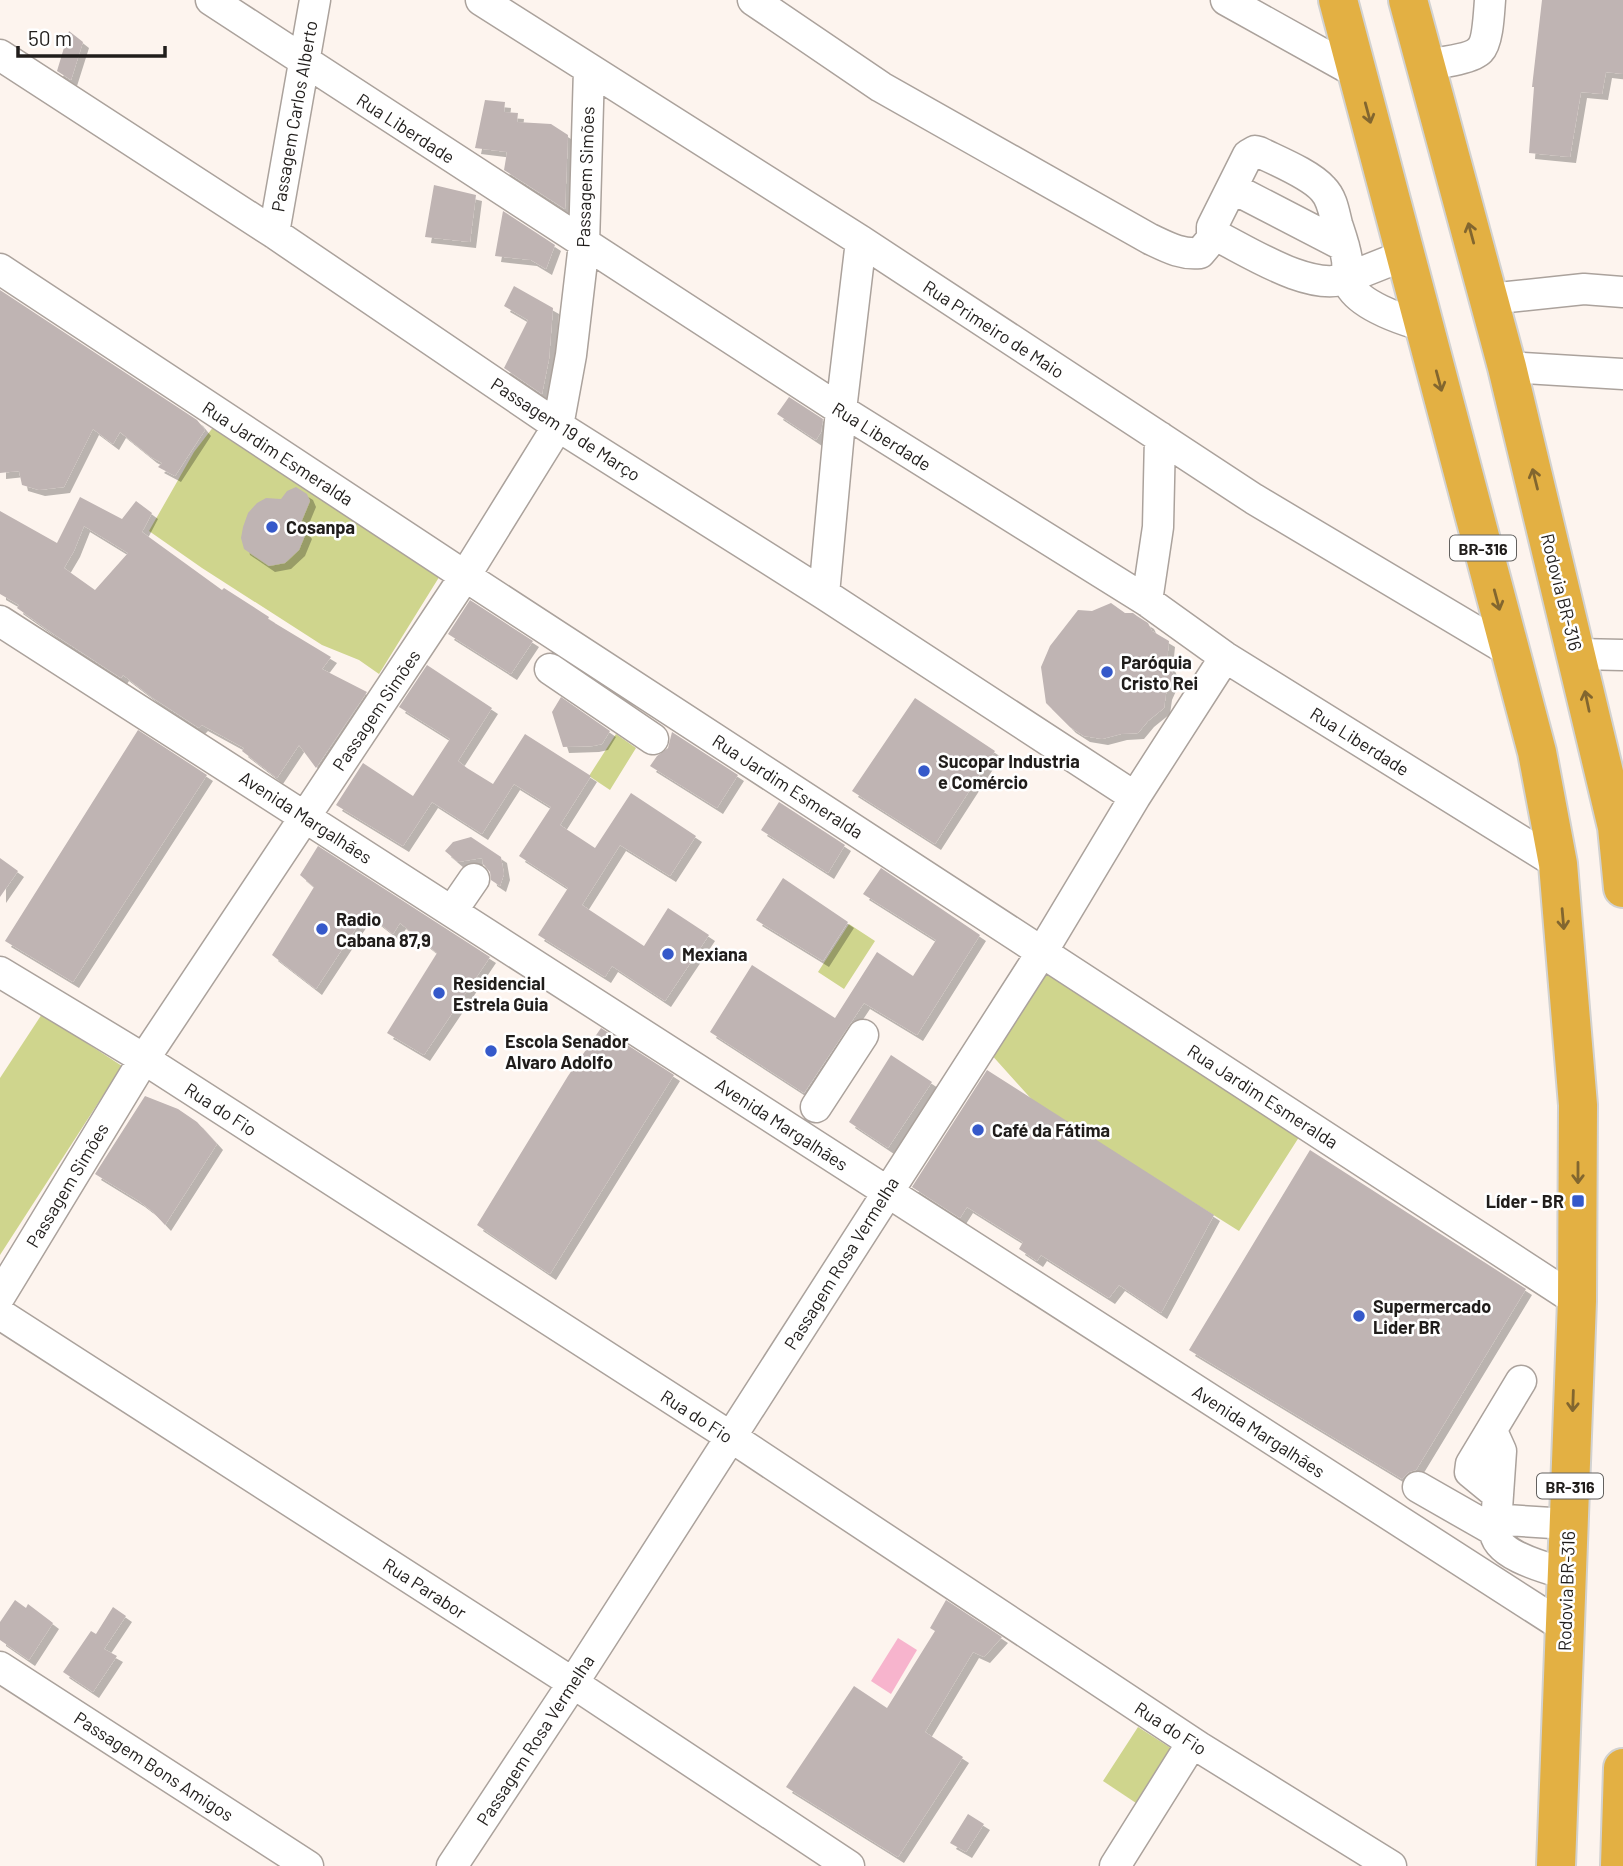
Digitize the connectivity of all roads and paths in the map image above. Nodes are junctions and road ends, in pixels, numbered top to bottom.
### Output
1 (211, 0) edge
2 (314, 0) edge
3 (481, 0) edge
4 (753, 0) edge
5 (1226, 0) edge
6 (1338, 0) edge
7 (1408, 0) edge
8 (1490, 0) edge
9 (0, 55) edge
10 (304, 60) junction
11 (1425, 65) junction
12 (589, 69) junction
13 (1357, 73) junction
14 (1232, 188) junction
15 (274, 233) junction
16 (1215, 235) junction
17 (861, 241) junction
18 (584, 244) junction
19 (1344, 246) junction
20 (1405, 255) junction
21 (0, 269) edge
22 (1347, 278) junction
23 (1623, 292) edge
24 (1489, 299) junction
25 (1424, 326) junction
26 (1507, 367) junction
27 (1623, 374) edge
28 (841, 410) junction
29 (558, 426) junction
30 (1160, 438) junction
31 (466, 576) junction
32 (824, 594) junction
33 (1147, 601) junction
34 (0, 621) edge
35 (1511, 652) junction
36 (1577, 654) junction
37 (1623, 655) edge
38 (1225, 657) junction
39 (550, 669) dead end
40 (653, 739) dead end
41 (1610, 747) edge
42 (1135, 797) junction
43 (306, 816) junction
44 (1620, 827) edge
45 (1558, 864) junction
46 (474, 879) dead end
47 (1623, 888) edge
48 (452, 911) junction
49 (1042, 952) junction
50 (0, 972) edge
51 (863, 1035) dead end
52 (144, 1059) junction
53 (816, 1107) dead end
54 (886, 1192) junction
55 (0, 1296) edge
56 (1577, 1301) junction
57 (0, 1314) edge
58 (1521, 1381) dead end
59 (730, 1437) junction
60 (1418, 1487) dead end
61 (1568, 1524) junction
62 (1495, 1531) junction
63 (1566, 1574) junction
64 (1564, 1628) junction
65 (0, 1667) edge
66 (1562, 1682) junction
67 (573, 1683) junction
68 (1192, 1743) junction
69 (1623, 1768) edge
70 (308, 1866) edge
71 (452, 1866) edge
72 (849, 1866) edge
73 (1115, 1866) edge
74 (1391, 1866) edge
75 (1556, 1866) edge
76 (1577, 1866) edge
77 (1620, 1866) edge

1 - 10 street, Rua Liberdade
2 - 10 street, Passagem Carlos Alberto
3 - 12 street, Rua Primeiro de Maio
4 - 16 street
5 - 13 street
6 - 13 highway, BR-316
7 - 11 highway, Rodovia BR-316
8 - 11 street
9 - 15 street, Passagem 19 de Março
10 - 15 street, Passagem Carlos Alberto
10 - 18 street, Rua Liberdade
24 -> 11 highway, Rodovia BR-316
12 - 17 street, Rua Primeiro de Maio
12 - 18 street, Passagem Simões
13 -> 20 highway, BR-316
14 - 16 street
14 - 19 street
14 - 19 street
15 - 29 street, Passagem 19 de Março
16 - 22 street
17 - 28 street
17 - 30 street, Rua Primeiro de Maio
18 - 28 street, Rua Liberdade
18 - 29 street, Passagem Simões
19 - 22 street
20 - 22 street
20 - 25 highway, BR-316
21 - 31 street, Rua Jardim Esmeralda
22 - 25 street
23 - 24 street
24 - 26 highway, Rodovia BR-316
25 -> 35 highway, BR-316
26 - 27 street
36 -> 26 highway, Rodovia BR-316
28 - 32 street
28 - 33 street, Rua Liberdade
29 - 31 street, Passagem Simões
29 - 32 street, Passagem 19 de Março
30 - 33 street
30 - 35 street, Rua Primeiro de Maio
31 - 43 street, Passagem Simões
31 - 49 street, Rua Jardim Esmeralda
32 - 42 street, Passagem 19 de Março
33 - 38 street, Rua Liberdade
34 - 43 street, Avenida Margalhães
35 - 45 highway, BR-316
36 - 37 street
41 -> 36 highway, Rodovia BR-316
38 - 42 street, Passagem Rosa Vermelha
38 - 45 street, Rua Liberdade
39 - 40 street
41 - 44 highway, Rodovia BR-316
42 - 49 street, Passagem Rosa Vermelha
43 - 48 street, Avenida Margalhães
43 - 52 street, Passagem Simões
44 - 47 highway, Rodovia BR-316
45 -> 56 highway, Rodovia BR-316 / BR-316
46 - 48 street
48 - 54 street, Avenida Margalhães
49 - 54 street, Passagem Rosa Vermelha
49 - 56 street, Rua Jardim Esmeralda
50 - 52 street, Rua do Fio
51 - 53 street
52 - 55 street, Passagem Simões
52 - 59 street, Rua do Fio
54 - 59 street, Passagem Rosa Vermelha
54 - 64 street, Avenida Margalhães
56 -> 61 highway, Rodovia BR-316 / BR-316
57 - 67 street, Rua Parabor
58 - 62 street
59 - 67 street, Passagem Rosa Vermelha
59 - 68 street, Rua do Fio
60 - 62 street
61 - 62 street
61 - 63 highway, Rodovia BR-316 / BR-316
62 - 63 street
63 - 64 highway, Rodovia BR-316 / BR-316
64 - 66 highway, Rodovia BR-316 / BR-316
65 - 70 street, Passagem Bons Amigos
66 - 75 highway, Rodovia BR-316 / BR-316
66 - 76 highway
67 - 71 street, Passagem Rosa Vermelha
67 - 72 street, Rua Parabor
68 - 73 street
68 - 74 street, Rua do Fio
69 - 77 highway

